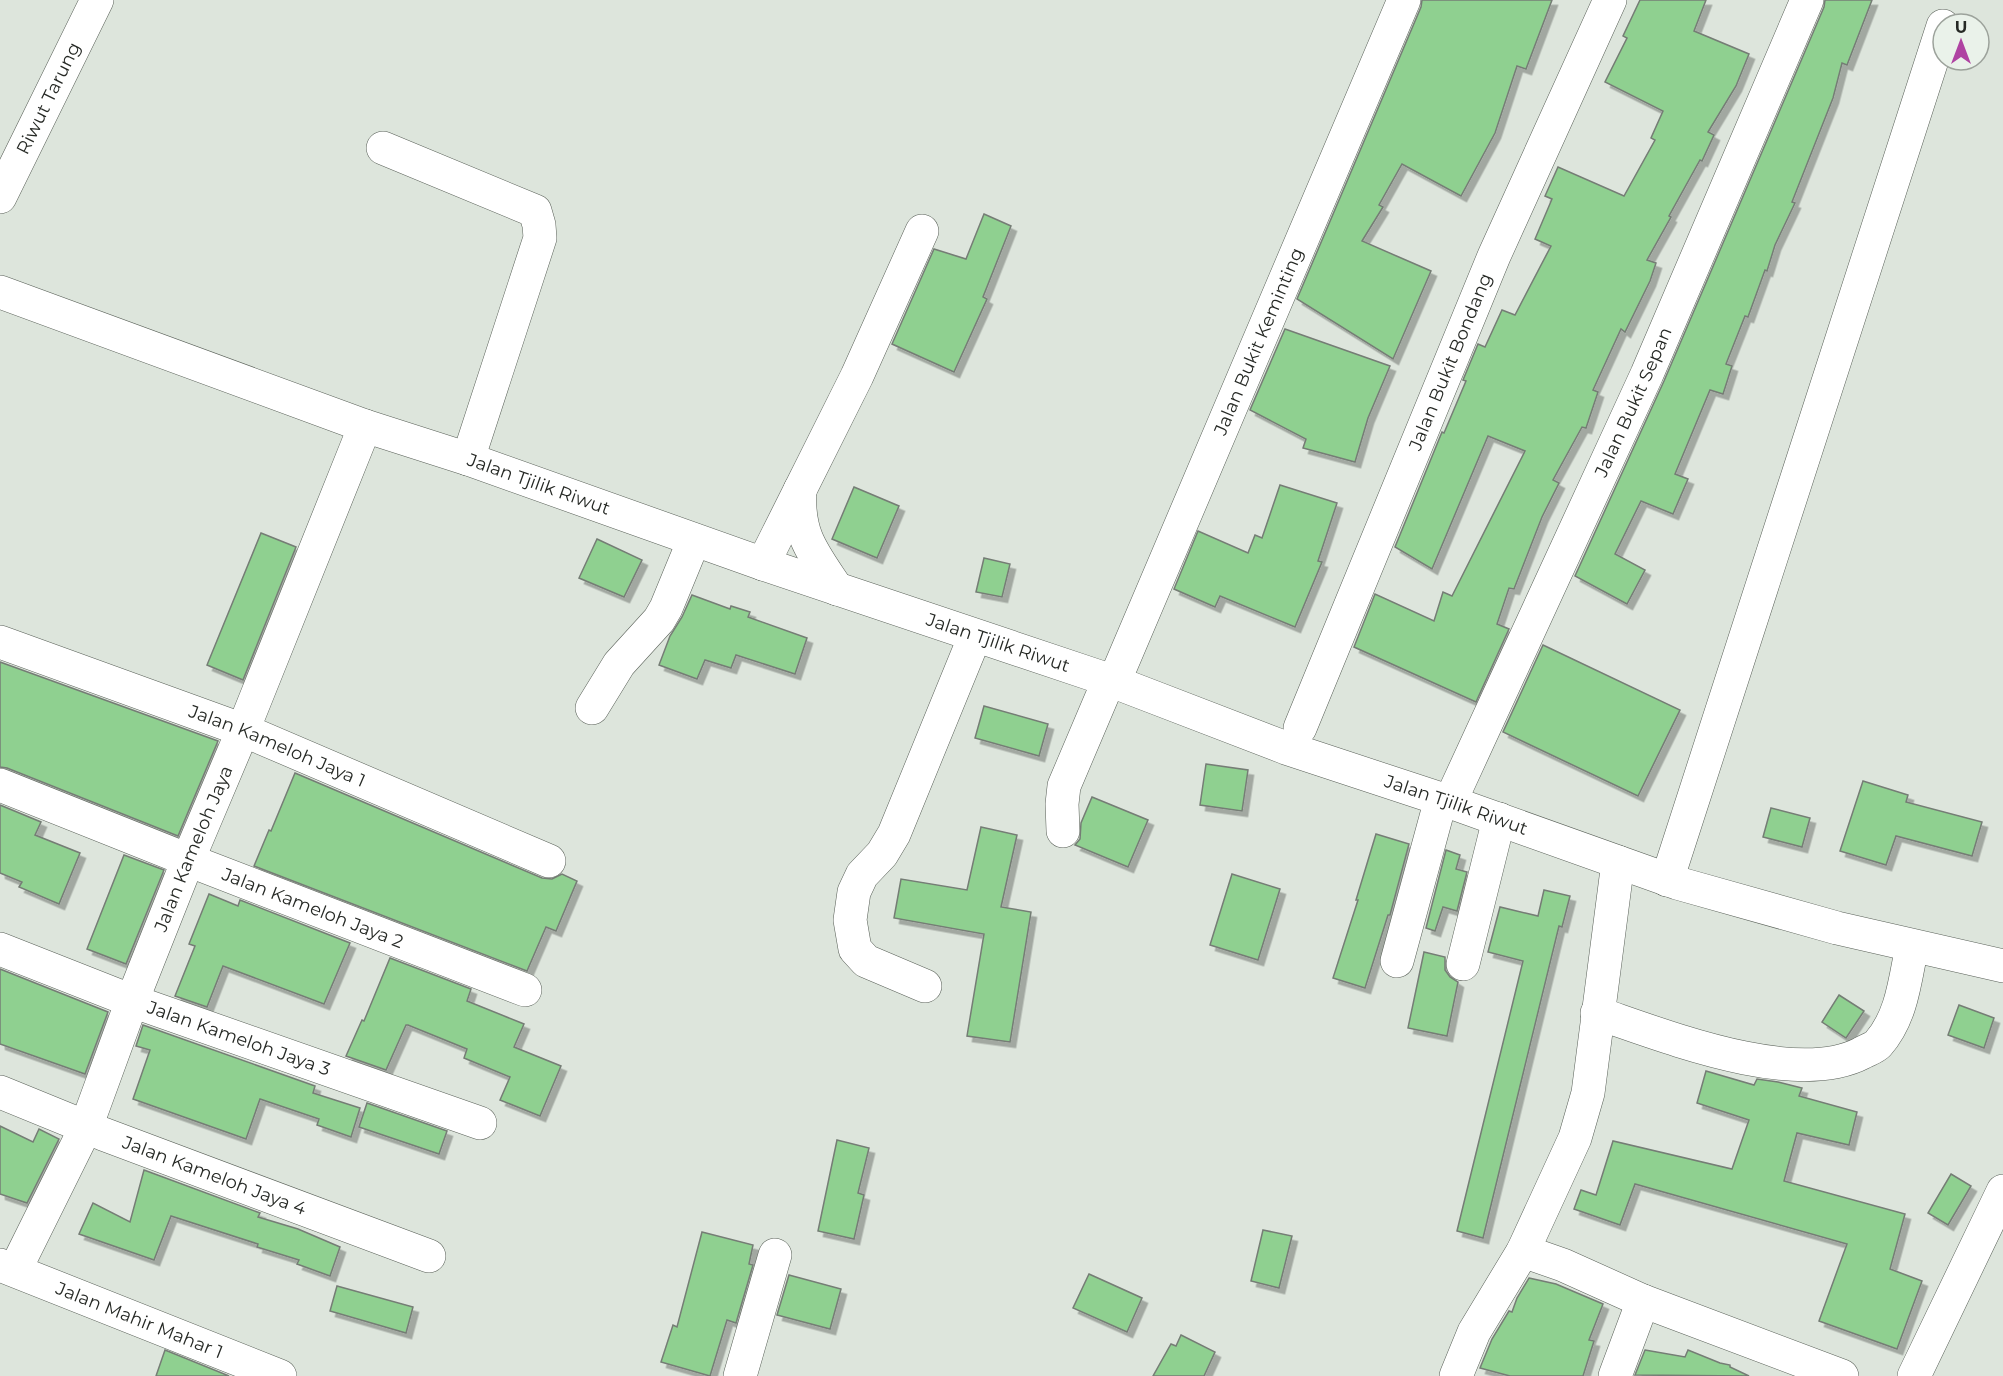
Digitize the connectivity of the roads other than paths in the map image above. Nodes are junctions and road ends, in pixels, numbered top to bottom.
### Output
1 (97, 0) edge
2 (1404, 0) edge
3 (1610, 0) edge
4 (1807, 0) edge
5 (1931, 62) edge
6 (382, 148) dead end
7 (0, 197) edge
8 (922, 231) dead end
9 (0, 292) edge
10 (366, 426) junction
11 (468, 459) junction
12 (800, 490) junction
13 (694, 540) junction
14 (763, 564) junction
15 (837, 589) junction
16 (975, 636) junction
17 (0, 642) edge
18 (1111, 681) junction
19 (592, 708) dead end
20 (1300, 728) dead end
21 (243, 730) junction
22 (0, 785) edge
23 (1446, 800) junction
24 (1499, 819) junction
25 (1064, 831) dead end
26 (188, 860) junction
27 (549, 861) dead end
28 (1618, 862) junction
29 (1667, 880) junction
30 (1912, 946) junction
31 (0, 949) edge
32 (1397, 961) dead end
33 (1463, 964) dead end
34 (2003, 966) edge
35 (925, 986) dead end
36 (525, 990) dead end
37 (132, 1001) junction
38 (1597, 1013) junction
39 (0, 1092) edge
40 (480, 1123) dead end
41 (86, 1127) junction
42 (2003, 1191) edge
43 (1524, 1251) junction
44 (775, 1255) dead end
45 (429, 1256) dead end
46 (8, 1267) edge
47 (1643, 1301) junction
48 (280, 1376) edge
49 (740, 1376) edge
50 (1456, 1376) edge
51 (1615, 1376) edge
52 (1842, 1376) edge
53 (1914, 1376) edge

1 - 7 main road, Riwut Tarung
2 - 18 main road, Jalan Bukit Keminting
3 - 20 main road, Jalan Bukit Bondang
4 - 23 main road, Jalan Bukit Sepan
5 - 29 main road
6 - 11 main road
8 - 12 main road
9 - 10 main road, Jalan Tjilik Riwut
10 - 11 main road, Jalan Tjilik Riwut
10 - 21 main road, Jalan Kameloh Jaya
11 - 13 main road, Jalan Tjilik Riwut
12 - 14 main road
12 - 15 main road
13 - 14 main road, Jalan Tjilik Riwut
13 - 19 main road
14 - 15 main road, Jalan Tjilik Riwut
15 - 16 main road, Jalan Tjilik Riwut
16 - 18 main road, Jalan Tjilik Riwut
16 - 35 main road
17 - 21 main road, Jalan Kameloh Jaya 1
18 - 23 main road, Jalan Tjilik Riwut
18 - 25 main road, Jalan Bukit Keminting
21 - 26 main road, Jalan Kameloh Jaya
21 - 27 main road, Jalan Kameloh Jaya 1
22 - 26 main road, Jalan Kameloh Jaya 2
23 - 24 main road, Jalan Tjilik Riwut
23 - 32 main road, Jalan Bukit Sepan
24 - 28 main road, Jalan Tjilik Riwut
24 - 33 main road
26 - 36 main road, Jalan Kameloh Jaya 2
26 - 37 main road, Jalan Kameloh Jaya
28 - 29 main road, Jalan Tjilik Riwut
28 - 38 main road
29 - 30 main road, Jalan Tjilik Riwut
30 - 34 main road, Jalan Tjilik Riwut
30 - 38 main road
31 - 37 main road, Jalan Kameloh Jaya 3
37 - 40 main road, Jalan Kameloh Jaya 3
37 - 41 main road, Jalan Kameloh Jaya
38 - 43 main road
39 - 41 main road, Jalan Kameloh Jaya 4
41 - 45 main road, Jalan Kameloh Jaya 4
41 - 46 main road, Jalan Kameloh Jaya
42 - 53 main road
43 - 47 main road
43 - 50 main road
44 - 49 main road
46 - 48 main road, Jalan Mahir Mahar 1
47 - 51 main road
47 - 52 main road

